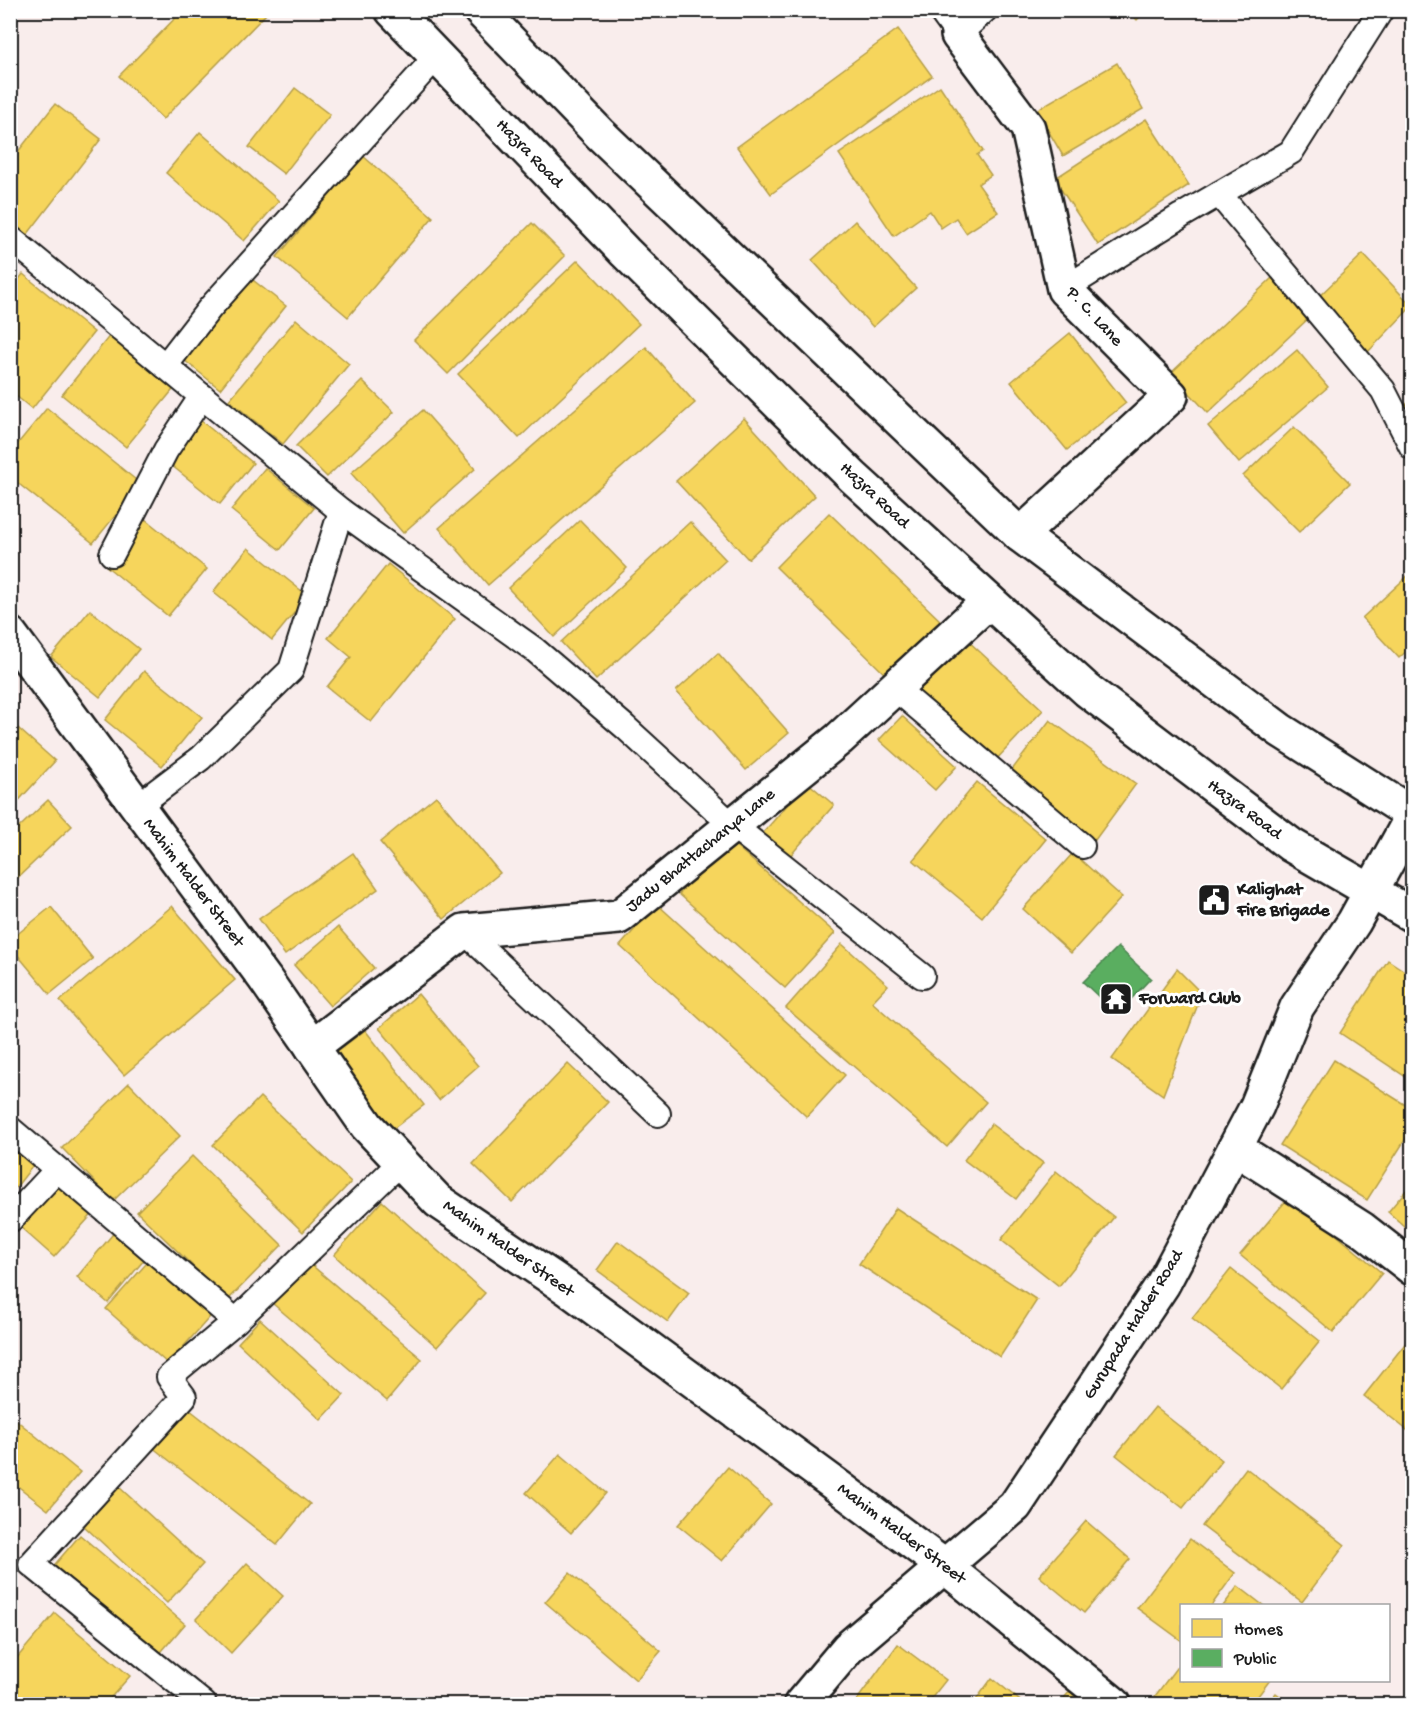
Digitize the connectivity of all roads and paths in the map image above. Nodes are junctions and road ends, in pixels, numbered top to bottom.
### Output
1 (392, 10) edge
2 (480, 10) edge
3 (985, 10) edge
4 (1381, 10) edge
5 (949, 23) edge
6 (436, 57) junction
7 (1219, 194) junction
8 (10, 238) edge
9 (1064, 289) junction
10 (165, 366) junction
11 (202, 396) junction
12 (1413, 447) edge
13 (341, 511) junction
14 (1020, 535) junction
15 (112, 554) dead end
16 (989, 601) junction
17 (10, 634) edge
18 (895, 688) junction
19 (136, 807) junction
20 (1413, 815) edge
21 (732, 825) junction
22 (1082, 846) dead end
23 (1371, 890) junction
24 (1413, 915) edge
25 (464, 931) junction
26 (922, 976) dead end
27 (312, 1047) junction
28 (657, 1114) dead end
29 (10, 1129) edge
30 (1235, 1148) junction
31 (401, 1162) junction
32 (57, 1170) junction
33 (10, 1220) edge
34 (1413, 1268) edge
35 (236, 1321) junction
36 (944, 1566) junction
37 (192, 1701) edge
38 (801, 1704) edge
39 (1114, 1704) edge

1 - 6 street, Hazra Road
2 - 14 street
3 - 5 lane
4 - 7 lane
5 - 9 street, P. C. Lane
6 - 10 lane
6 - 16 street, Hazra Road
7 - 9 lane
7 - 12 lane
8 - 10 lane
9 - 14 street, P. C. Lane
10 - 11 lane
11 - 13 lane
11 - 15 lane
13 - 19 lane
13 - 21 lane
14 - 20 street
16 - 18 street, Jadu Bhattacharya Lane
16 - 23 street, Hazra Road
17 - 19 street, Mahim Halder Street
18 - 21 street, Jadu Bhattacharya Lane
18 - 22 lane
19 - 27 street, Mahim Halder Street
20 - 23 street, Gurupada Halder Road
21 - 25 street, Jadu Bhattacharya Lane
21 - 26 lane
23 - 24 street, Hazra Road
23 - 30 street, Gurupada Halder Road
25 - 27 street
25 - 28 lane
27 - 31 street, Mahim Halder Street
29 - 32 lane
30 - 34 street
30 - 36 street, Gurupada Halder Road
31 - 35 lane
31 - 36 street, Mahim Halder Street
32 - 33 lane
32 - 35 lane
35 - 37 lane
36 - 38 street, Gurupada Halder Road
36 - 39 street, Mahim Halder Street

